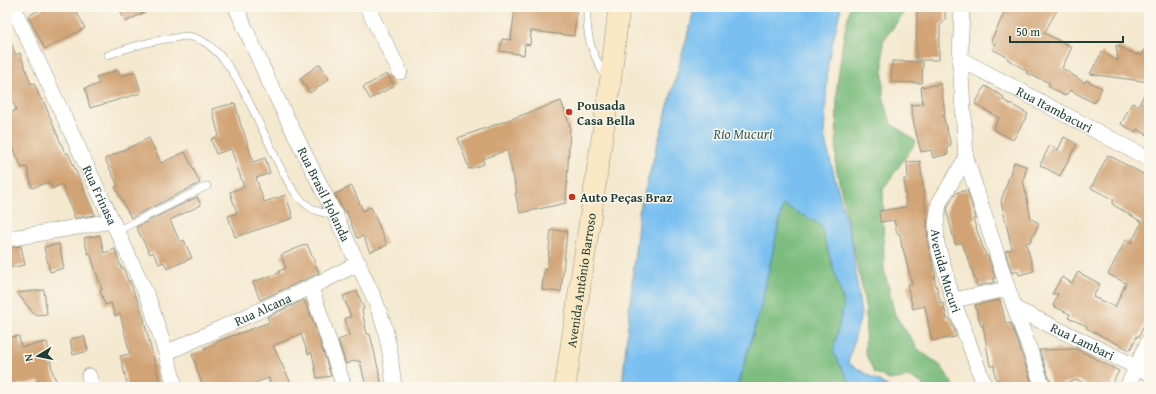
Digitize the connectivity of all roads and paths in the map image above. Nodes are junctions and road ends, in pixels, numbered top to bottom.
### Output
1 (13, 7) edge
2 (236, 7) edge
3 (367, 7) edge
4 (587, 7) edge
5 (619, 7) edge
6 (962, 7) edge
7 (108, 55) dead end
8 (960, 60) junction
9 (400, 72) dead end
10 (610, 85) junction
11 (966, 158) junction
12 (1149, 159) edge
13 (207, 186) dead end
14 (335, 215) junction
15 (114, 226) junction
16 (7, 239) edge
17 (359, 263) junction
18 (311, 287) junction
19 (1008, 288) junction
20 (953, 300) junction
21 (1016, 309) junction
22 (1149, 340) edge
23 (166, 353) junction
24 (1143, 370) edge
25 (175, 387) edge
26 (344, 387) edge
27 (394, 387) edge
28 (565, 387) edge
29 (984, 387) edge
30 (1043, 387) edge
31 (1127, 387) edge

1 - 15 street, Rua Frinasa
2 - 14 street, Rua Brasil Holanda
3 - 9 street
4 - 10 lane
5 - 10 main road, Avenida Antônio Barroso
6 - 8 street
7 - 14 lane
8 - 11 street
8 - 12 street, Rua Itambacuri
10 - 28 main road, Avenida Antônio Barroso
11 - 19 street
11 - 20 street, Avenida Mucuri
13 - 15 lane
14 - 17 street, Rua Brasil Holanda
15 - 16 street
15 - 23 street, Rua Frinasa
17 - 18 street, Rua Alcana
17 - 27 street, Rua Brasil Holanda
18 - 23 street, Rua Alcana
18 - 26 street
19 - 20 street
19 - 21 street
20 - 29 street, Avenida Mucuri
21 - 24 street, Rua Lambari
21 - 30 street
22 - 24 street
23 - 25 street, Rua Frinasa
24 - 31 street

